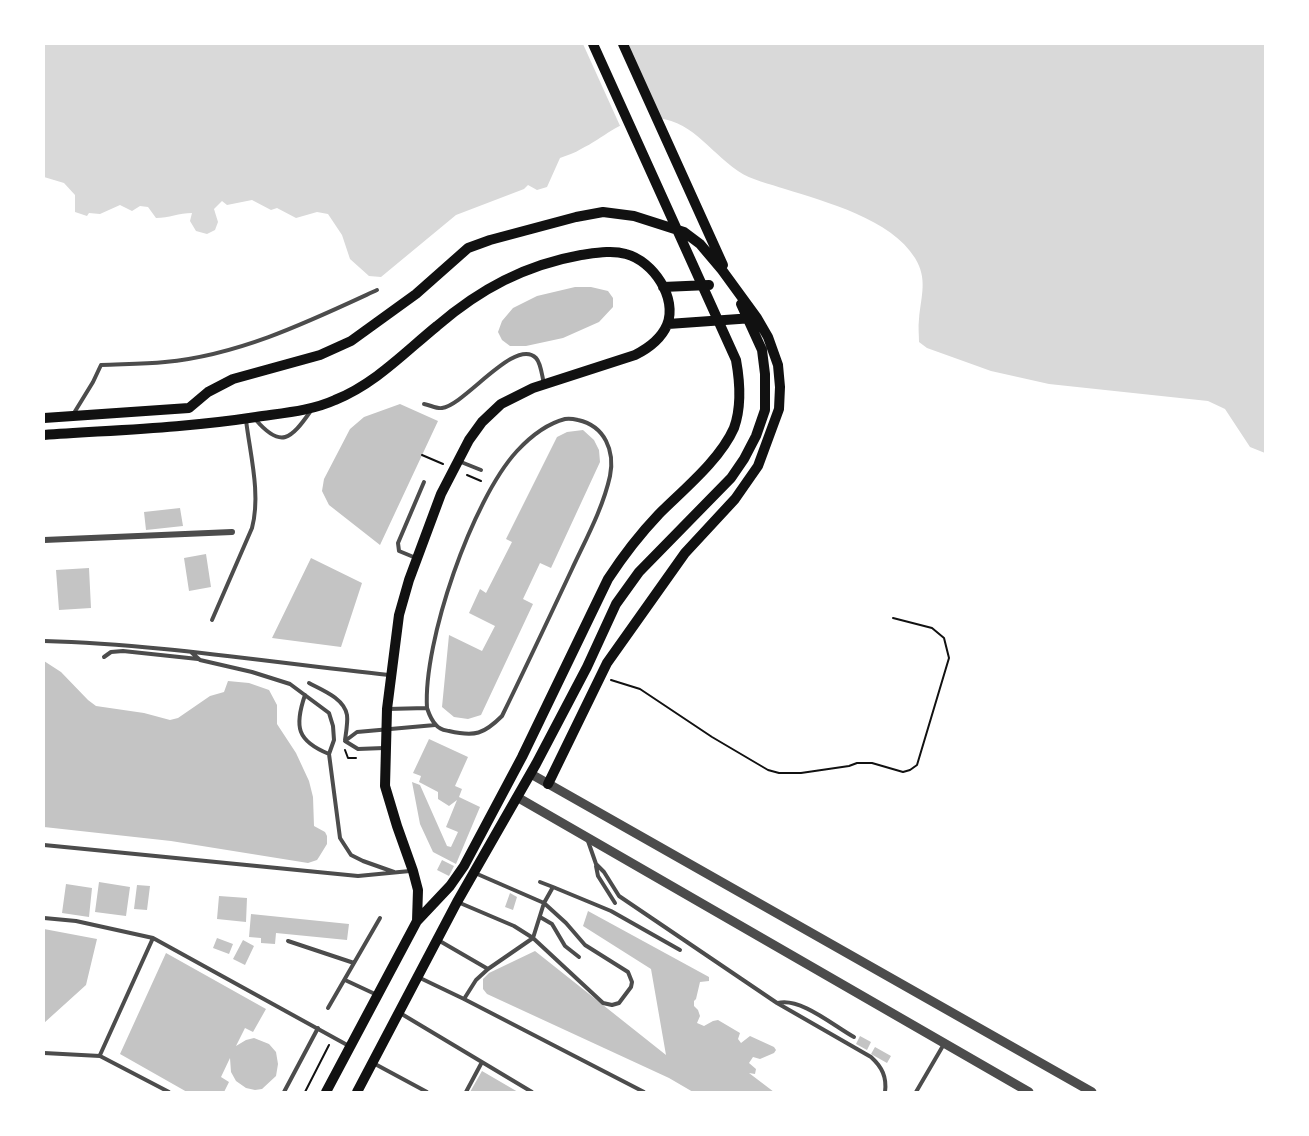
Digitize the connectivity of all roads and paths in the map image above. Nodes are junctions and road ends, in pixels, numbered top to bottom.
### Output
1 (593, 44) edge
2 (623, 44) edge
3 (709, 285) dead end
4 (663, 287) junction
5 (377, 290) dead end
6 (757, 318) junction
7 (668, 324) junction
8 (544, 384) junction
9 (424, 404) dead end
10 (314, 406) junction
11 (72, 416) junction
12 (44, 418) edge
13 (250, 418) junction
14 (44, 435) edge
15 (422, 455) dead end
16 (458, 460) junction
17 (439, 462) dead end
18 (480, 470) dead end
19 (468, 475) dead end
20 (481, 481) dead end
21 (424, 482) dead end
22 (232, 532) dead end
23 (44, 540) edge
24 (417, 558) junction
25 (892, 618) dead end
26 (212, 620) dead end
27 (44, 641) edge
28 (191, 652) junction
29 (104, 657) dead end
30 (202, 660) junction
31 (390, 675) junction
32 (600, 677) junction
33 (309, 683) dead end
34 (305, 695) junction
35 (427, 708) junction
36 (387, 709) junction
37 (435, 724) junction
38 (386, 731) junction
39 (345, 741) junction
40 (385, 748) junction
41 (329, 754) junction
42 (531, 774) junction
43 (548, 784) junction
44 (517, 797) junction
45 (586, 837) junction
46 (44, 844) edge
47 (596, 864) junction
48 (413, 871) junction
49 (396, 872) junction
50 (474, 872) junction
51 (540, 882) dead end
52 (553, 887) junction
53 (619, 896) junction
54 (457, 902) junction
55 (544, 903) junction
56 (615, 903) junction
57 (611, 911) junction
58 (540, 916) junction
59 (44, 918) edge
60 (380, 918) dead end
61 (417, 921) junction
62 (153, 938) junction
63 (533, 938) junction
64 (437, 940) junction
65 (288, 941) dead end
66 (680, 950) dead end
67 (579, 957) dead end
68 (354, 963) junction
69 (488, 969) junction
70 (418, 977) junction
71 (345, 980) junction
72 (378, 996) junction
73 (464, 999) junction
74 (777, 1003) junction
75 (328, 1008) dead end
76 (399, 1012) junction
77 (318, 1028) junction
78 (333, 1037) junction
79 (854, 1037) dead end
80 (944, 1044) junction
81 (351, 1048) junction
82 (44, 1053) edge
83 (100, 1056) junction
84 (373, 1062) junction
85 (482, 1062) junction
86 (169, 1092) edge
87 (284, 1092) edge
88 (305, 1092) edge
89 (326, 1092) edge
90 (357, 1092) edge
91 (427, 1092) edge
92 (466, 1092) edge
93 (532, 1092) edge
94 (644, 1092) edge
95 (885, 1092) edge
96 (915, 1092) edge
97 (1029, 1092) edge
98 (1092, 1092) edge

1 - 61 main road
2 - 42 main road
3 - 4 main road
4 - 7 main road
4 - 10 main road
5 - 11 lane
6 - 7 main road
6 - 11 main road
6 - 32 main road
7 - 8 main road
8 - 9 lane
8 - 16 main road
10 - 13 main road
10 - 13 lane
11 - 12 main road
13 - 14 main road
13 - 26 lane
15 - 17 path
16 - 18 lane
16 - 24 main road
19 - 20 path
21 - 24 lane
22 - 23 street
24 - 31 main road
25 - 32 path
27 - 28 lane
28 - 30 lane
28 - 31 lane
29 - 30 lane
30 - 34 lane
31 - 36 main road
32 - 43 main road
33 - 39 lane
34 - 41 lane
34 - 41 lane
35 - 36 lane
35 - 37 lane
35 - 37 lane
36 - 38 main road
37 - 38 lane
38 - 39 lane
38 - 40 main road
39 - 40 lane
40 - 48 main road
41 - 49 lane
42 - 43 street
42 - 44 main road
43 - 98 street
44 - 45 street
44 - 50 main road
45 - 47 lane
45 - 80 street
46 - 49 lane
47 - 53 lane
47 - 56 lane
48 - 49 lane
48 - 61 main road
50 - 54 main road
50 - 55 lane
51 - 52 lane
52 - 55 lane
52 - 57 lane
53 - 56 lane
53 - 74 lane
54 - 63 lane
54 - 64 main road
55 - 58 lane
55 - 63 lane
56 - 57 lane
57 - 66 lane
58 - 63 lane
58 - 67 lane
59 - 62 lane
60 - 68 lane
61 - 72 main road
62 - 77 lane
62 - 83 lane
63 - 69 lane
64 - 69 lane
64 - 70 main road
65 - 68 lane
68 - 71 lane
69 - 73 lane
70 - 73 lane
70 - 76 main road
71 - 72 lane
71 - 75 lane
72 - 81 main road
73 - 94 lane
74 - 79 lane
74 - 95 lane
76 - 84 main road
76 - 85 lane
77 - 78 lane
77 - 87 lane
78 - 81 lane
78 - 88 path
80 - 96 lane
80 - 97 street
81 - 89 main road
82 - 83 lane
83 - 86 lane
84 - 90 main road
84 - 91 lane
85 - 92 lane
85 - 93 lane

